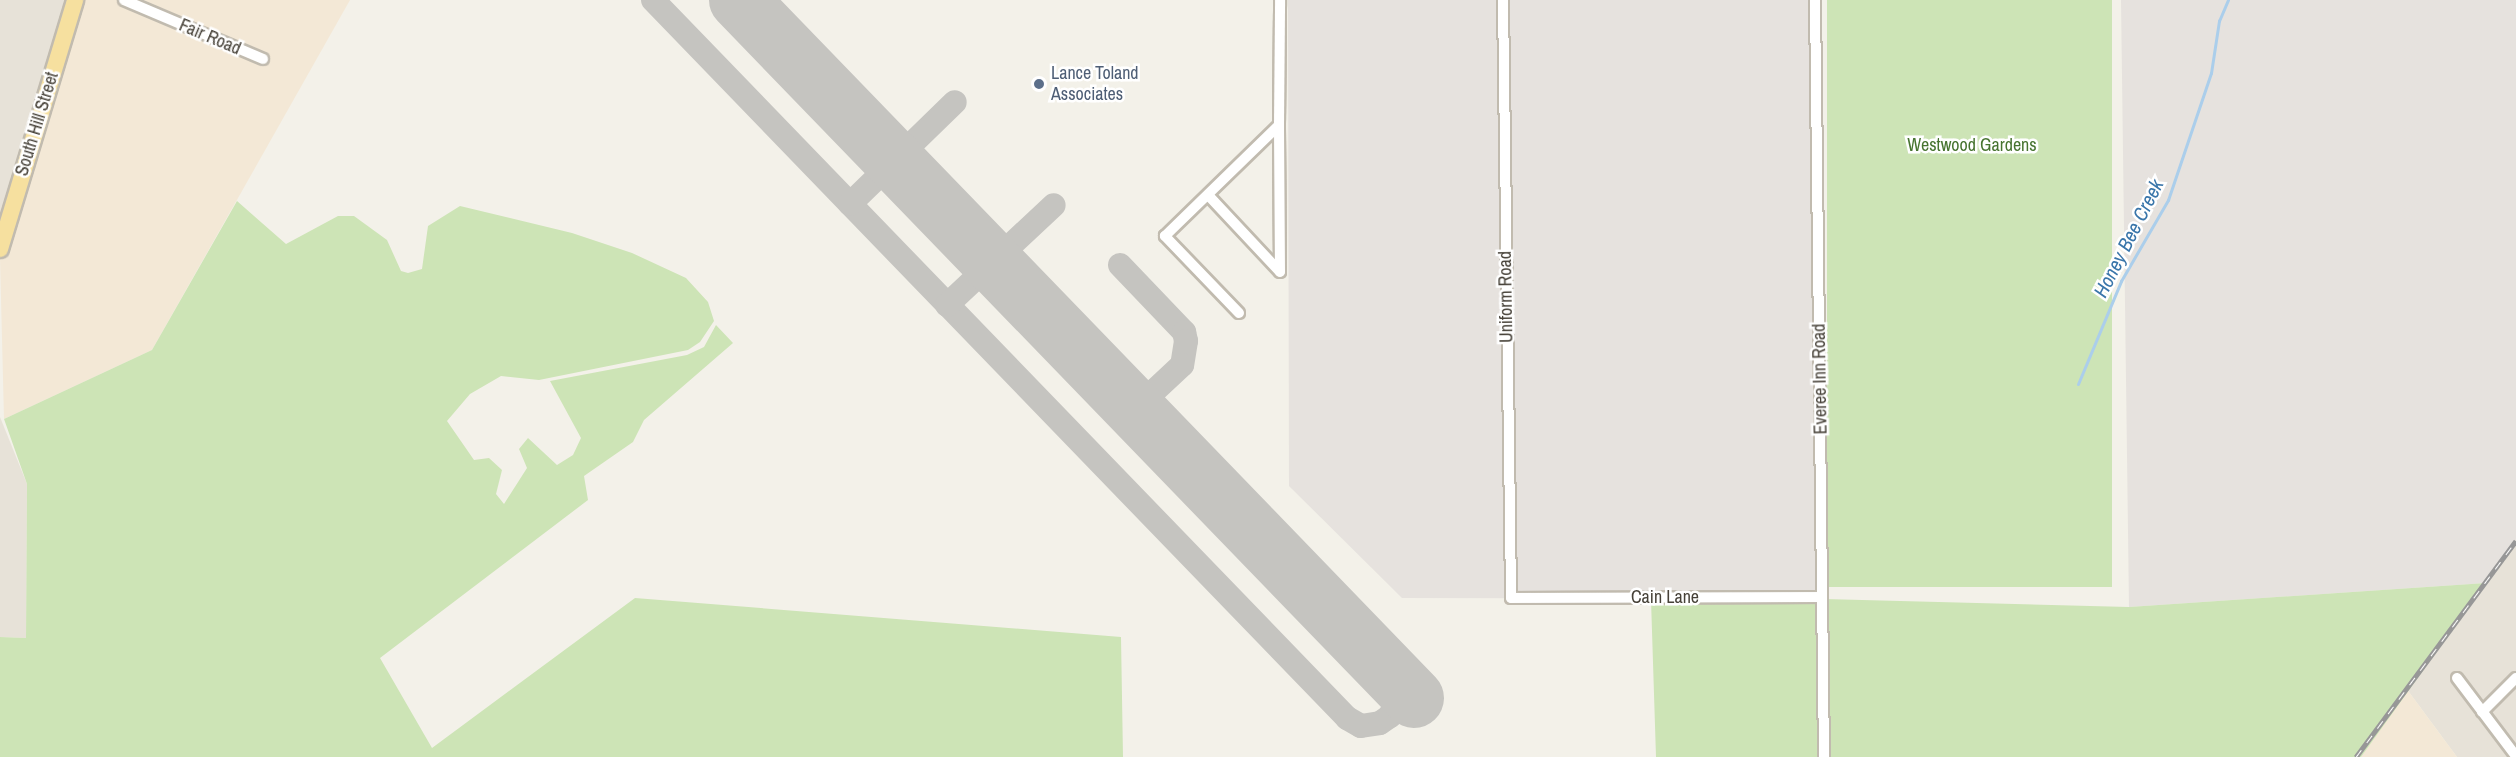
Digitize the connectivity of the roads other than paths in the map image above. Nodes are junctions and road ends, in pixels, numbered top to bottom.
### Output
1 (75, 0) edge
2 (124, 0) edge
3 (1280, 0) edge
4 (1503, 0) edge
5 (1815, 0) edge
6 (263, 59) dead end
7 (1279, 125) junction
8 (1208, 195) junction
9 (1, 243) edge
10 (1239, 313) dead end
11 (1511, 594) joint
12 (1822, 597) junction
13 (2457, 678) dead end
14 (2516, 678) edge
15 (2482, 712) junction
16 (2516, 756) edge
17 (1824, 757) edge

1 - 9 main road, South Hill Street
2 - 6 street, Fair Road
3 - 7 street
4 - 11 street, Uniform Road
5 - 12 street, Everee Inn Road
7 - 8 street
7 - 8 street
8 - 10 street
11 - 12 street, Cain Lane
12 - 17 street, Everee Inn Road
13 - 15 street
14 - 15 street
15 - 16 street

